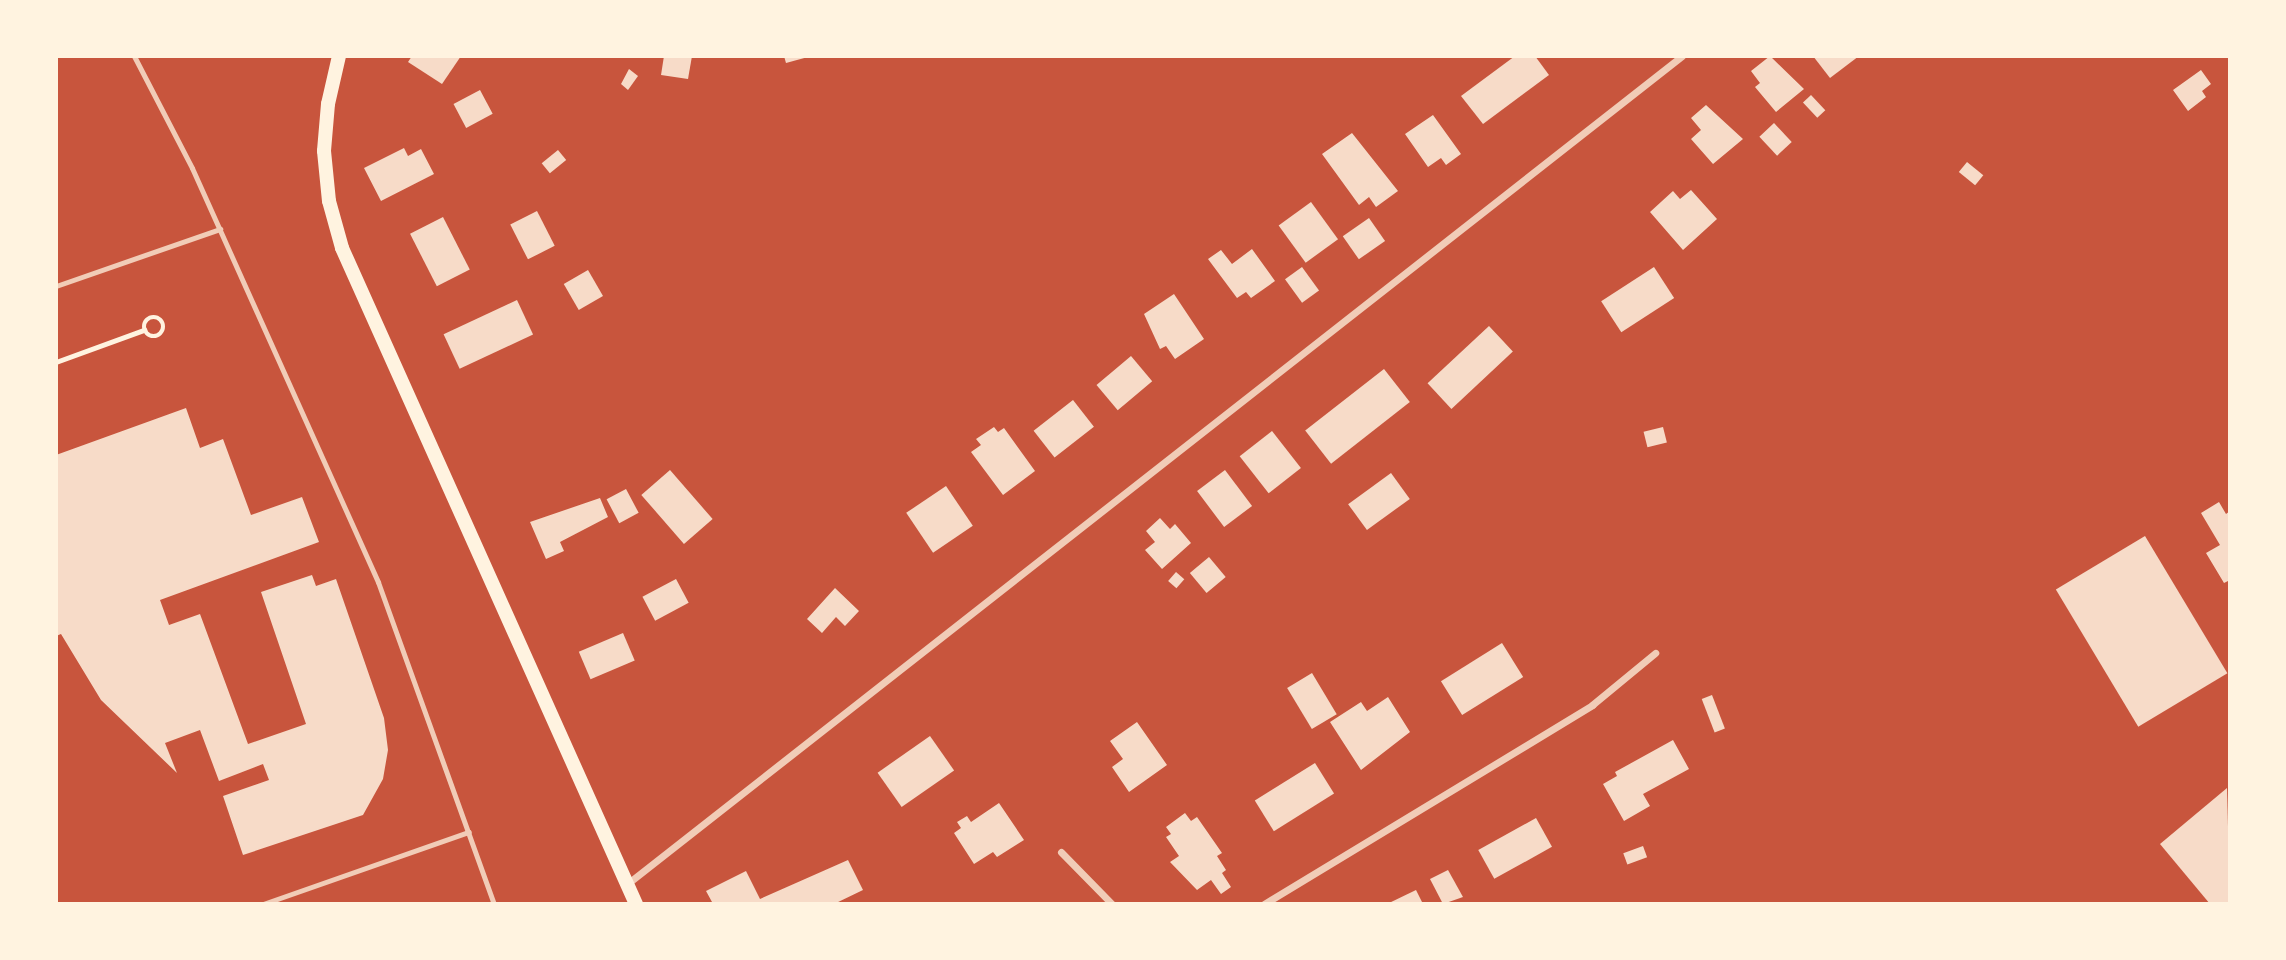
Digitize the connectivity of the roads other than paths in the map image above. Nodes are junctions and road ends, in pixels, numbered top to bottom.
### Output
1 (134, 56) edge
2 (339, 56) edge
3 (1682, 56) edge
4 (220, 229) junction
5 (56, 286) edge
6 (1655, 653) dead end
7 (469, 832) junction
8 (1061, 852) dead end
9 (626, 884) junction
10 (263, 904) edge
11 (494, 904) edge
12 (636, 904) edge
13 (1112, 904) edge
14 (1264, 904) edge

1 - 4 lane
2 - 9 main road
3 - 9 street
4 - 5 lane
4 - 7 lane
6 - 14 street
7 - 10 lane
7 - 11 lane
8 - 13 street
9 - 12 main road

